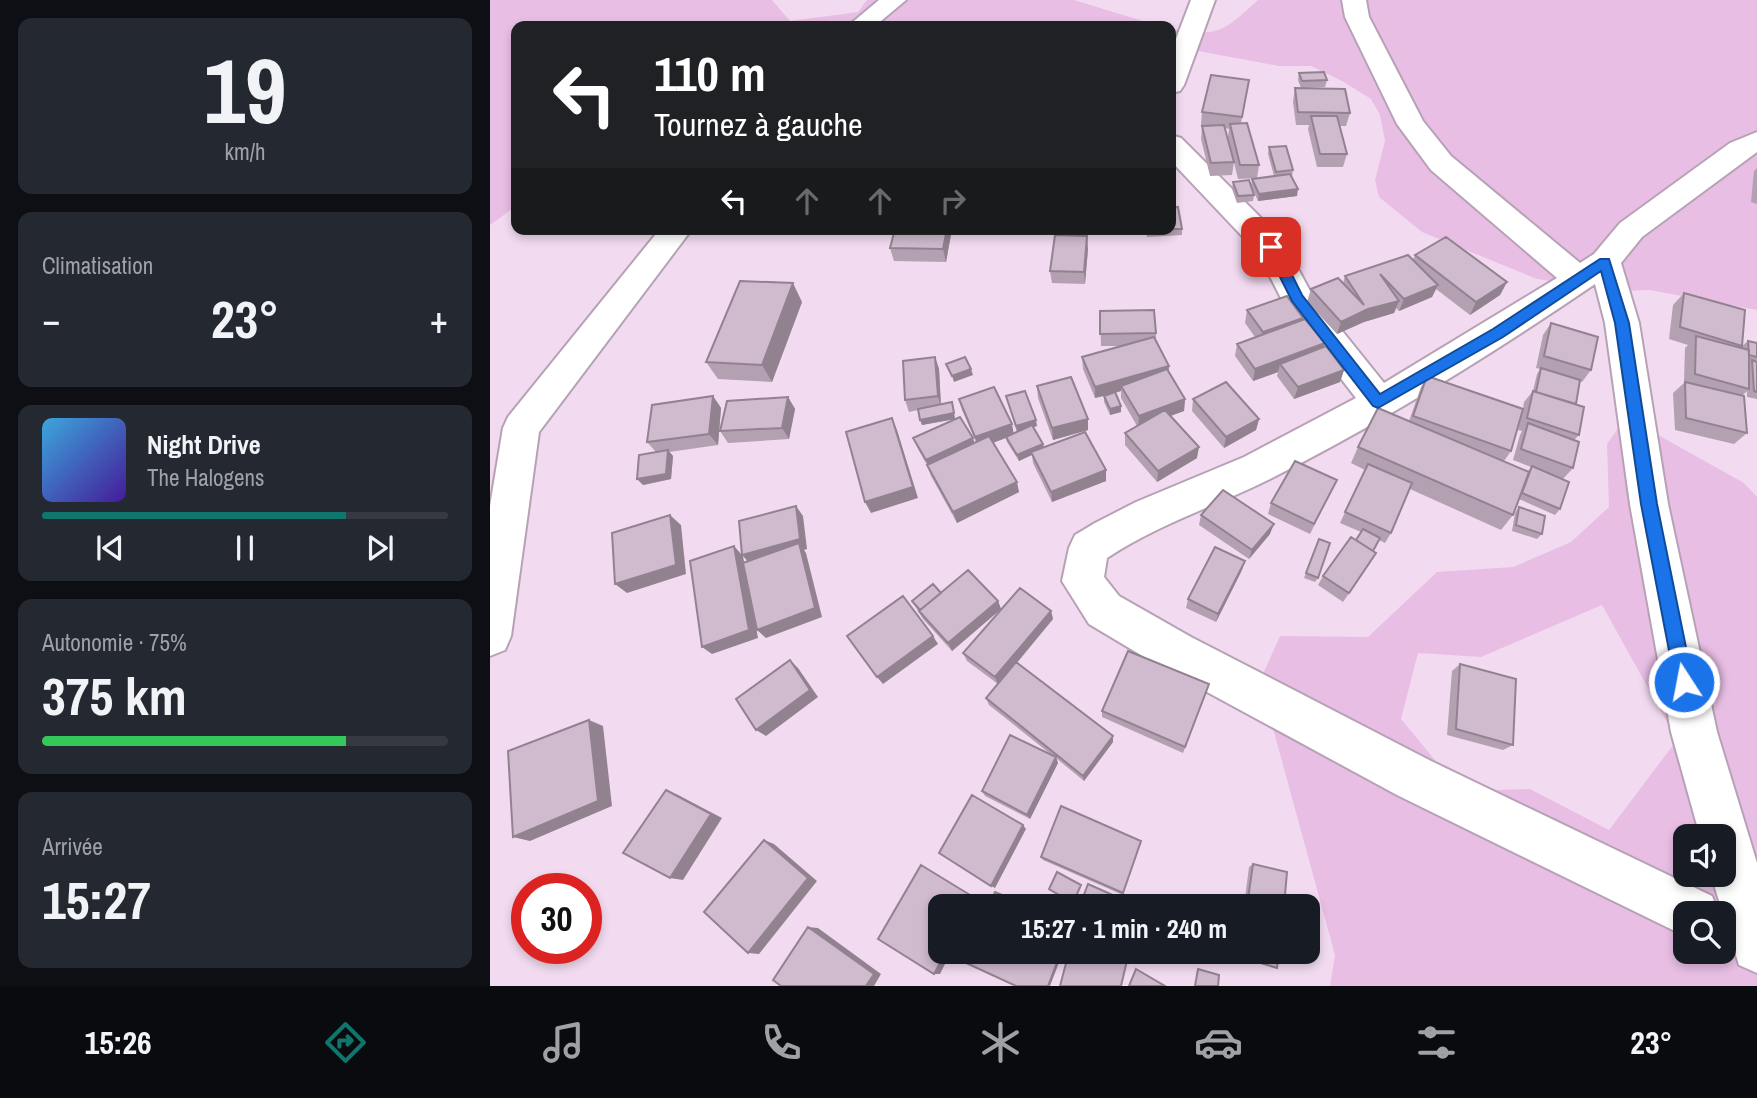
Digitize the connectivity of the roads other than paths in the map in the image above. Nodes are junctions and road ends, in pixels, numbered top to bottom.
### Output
1 (894, 0) edge
2 (1203, 0) edge
3 (1354, 0) edge
4 (867, 21) edge
5 (1176, 72) edge
6 (1757, 141) edge
7 (1176, 149) edge
8 (672, 235) edge
9 (1592, 270) junction
10 (1378, 402) junction
11 (490, 636) edge
12 (1673, 904) edge
13 (1736, 934) edge
14 (1757, 945) edge

1 - 4 street
2 - 5 street
3 - 9 street
6 - 9 street
7 - 10 street
8 - 11 street
9 - 10 street
9 - 14 street
10 - 12 street
13 - 14 street

